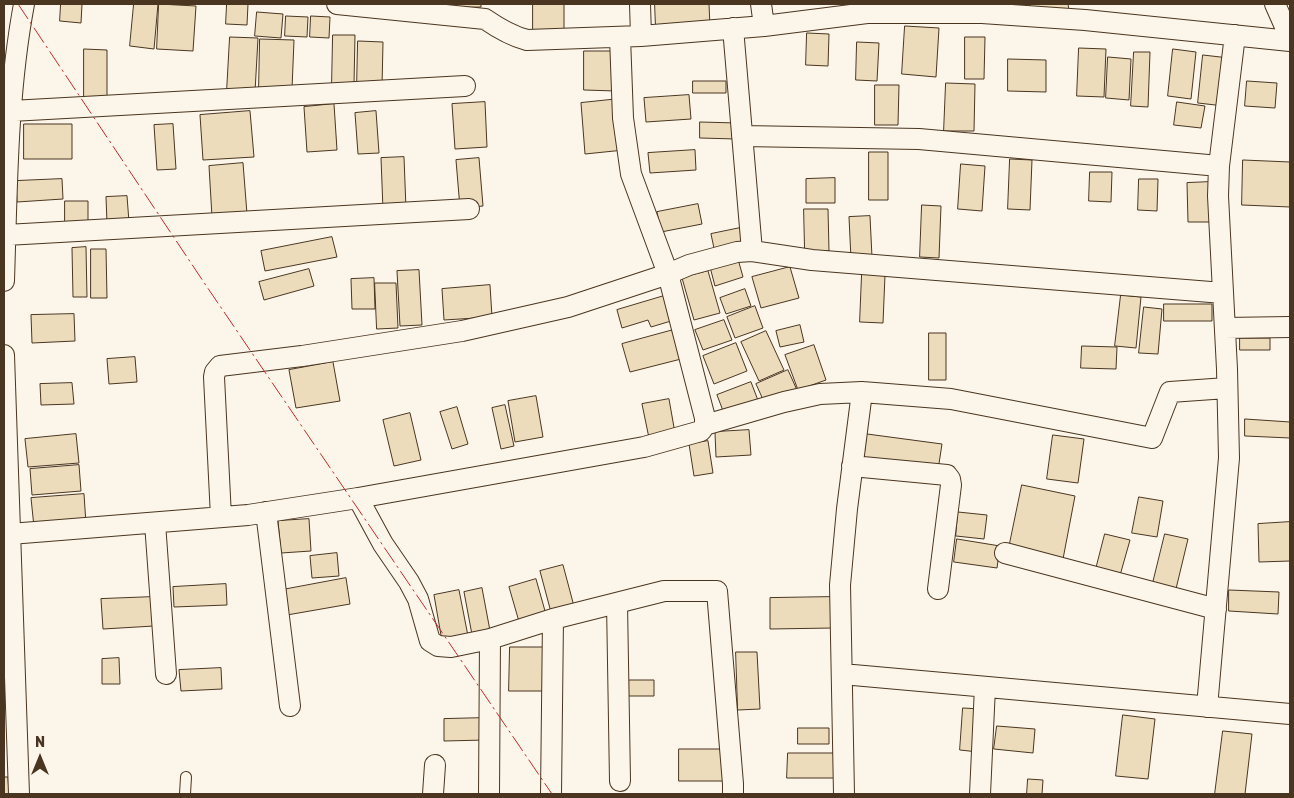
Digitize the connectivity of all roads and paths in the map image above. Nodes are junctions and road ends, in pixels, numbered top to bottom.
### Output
1 (24, 4) edge
2 (337, 4) edge
3 (341, 4) edge
4 (640, 4) edge
5 (761, 4) edge
6 (1274, 4) edge
7 (866, 8) edge
8 (981, 8) edge
9 (485, 11) edge
10 (1085, 12) edge
11 (764, 26) junction
12 (733, 28) junction
13 (1235, 35) junction
14 (641, 36) junction
15 (620, 37) junction
16 (1290, 39) edge
17 (465, 86) dead end
18 (11, 111) junction
19 (742, 136) junction
20 (1219, 166) junction
21 (469, 209) dead end
22 (6, 235) junction
23 (752, 251) junction
24 (668, 274) junction
25 (4, 281) edge
26 (1223, 293) junction
27 (1290, 327) edge
28 (1225, 328) junction
29 (4, 354) edge
30 (1228, 388) junction
31 (862, 392) junction
32 (705, 424) junction
33 (5, 433) edge
34 (852, 466) junction
35 (358, 498) junction
36 (266, 512) junction
37 (221, 517) junction
38 (155, 522) junction
39 (10, 534) junction
40 (1005, 553) dead end
41 (938, 589) dead end
42 (617, 603) junction
43 (1216, 609) junction
44 (553, 619) junction
45 (490, 638) junction
46 (166, 674) dead end
47 (842, 674) junction
48 (985, 687) junction
49 (290, 706) dead end
50 (1207, 707) junction
51 (1290, 714) edge
52 (435, 765) dead end
53 (186, 777) dead end
54 (620, 781) dead end
55 (18, 794) edge
56 (185, 794) edge
57 (433, 794) edge
58 (489, 794) edge
59 (551, 794) edge
60 (733, 794) edge
61 (844, 794) edge
62 (980, 794) edge

1 - 18 street
2 - 3 street
3 - 9 street
4 - 14 street
5 - 11 street
6 - 16 street
7 - 8 street
7 - 11 street
8 - 10 street
9 - 15 street
10 - 13 street
11 - 12 street
12 - 14 street
12 - 19 street
13 - 16 street
13 - 20 street
14 - 15 street
15 - 24 street
17 - 18 street
18 - 22 street
19 - 20 street
19 - 23 street
20 - 26 street
21 - 22 street
22 - 25 street
23 - 24 street
23 - 26 street
24 - 32 street
24 - 37 street
26 - 28 street
27 - 28 street
28 - 30 street
29 - 33 street
30 - 31 street
30 - 43 street
31 - 32 street
31 - 34 street
32 - 35 street
33 - 39 street
34 - 41 street
34 - 47 street
35 - 36 street
35 - 45 street
36 - 37 street
36 - 49 street
37 - 38 street
38 - 39 street
38 - 46 street
39 - 55 street
40 - 43 street
42 - 44 street
42 - 54 street
42 - 60 street
43 - 50 street
44 - 45 street
44 - 59 street
45 - 58 street
47 - 48 street
47 - 61 street
48 - 50 street
48 - 62 street
50 - 51 street
52 - 57 street
53 - 56 lane

